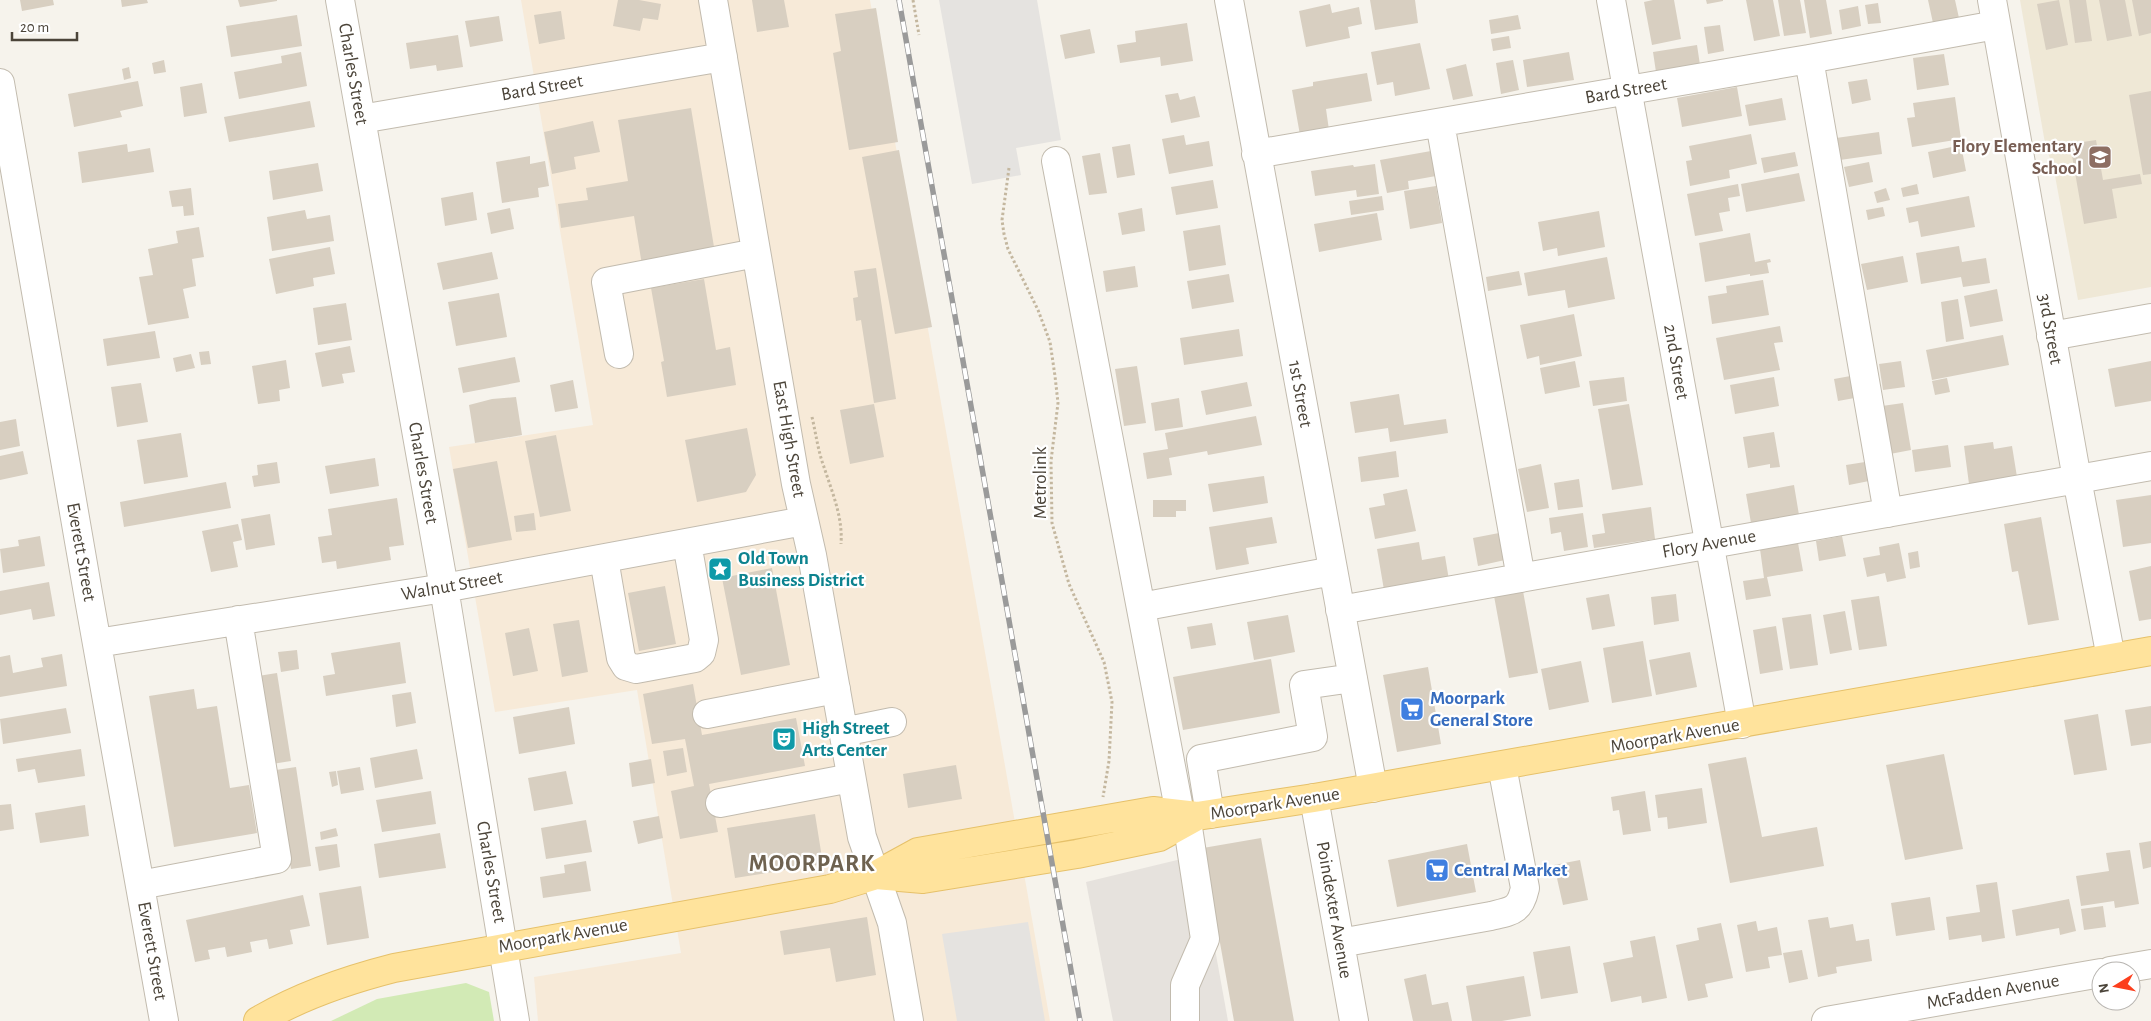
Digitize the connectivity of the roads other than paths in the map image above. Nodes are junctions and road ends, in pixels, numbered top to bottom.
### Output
1 (340, 0) edge
2 (713, 0) edge
3 (1229, 0) edge
4 (1611, 0) edge
5 (1994, 13) edge
6 (723, 57) junction
7 (1809, 60) junction
8 (0, 84) edge
9 (1626, 91) junction
10 (361, 119) junction
11 (1440, 123) junction
12 (1256, 154) junction
13 (1056, 161) dead end
14 (756, 253) junction
15 (2151, 318) edge
16 (2051, 336) junction
17 (619, 354) dead end
18 (2151, 466) edge
19 (2077, 479) junction
20 (1888, 513) junction
21 (804, 522) junction
22 (687, 543) junction
23 (1710, 544) junction
24 (604, 558) junction
25 (1333, 571) junction
26 (1521, 578) junction
27 (444, 588) junction
28 (1141, 607) junction
29 (1340, 610) junction
30 (238, 620) junction
31 (98, 642) junction
32 (2151, 651) edge
33 (2110, 658) junction
34 (1353, 678) junction
35 (836, 689) junction
36 (707, 714) dead end
37 (892, 722) dead end
38 (1742, 724) junction
39 (843, 732) junction
40 (1502, 766) junction
41 (851, 778) junction
42 (1373, 788) junction
43 (1314, 798) junction
44 (720, 802) dead end
45 (1194, 816) junction
46 (876, 875) junction
47 (140, 885) junction
48 (1340, 943) junction
49 (503, 947) junction
50 (2091, 974) edge
51 (164, 1021) edge
52 (258, 1021) edge
53 (515, 1021) edge
54 (909, 1021) edge
55 (1185, 1021) edge
56 (1354, 1021) edge
57 (1826, 1021) edge

1 - 10 street, Charles Street
2 - 6 street, East High Street
3 - 12 street, 1st Street
4 - 9 street, 2nd Street
5 - 7 street, Bard Street
5 - 16 street, 3rd Street
6 - 10 street, Bard Street
6 - 14 street, East High Street
7 - 9 street, Bard Street
7 - 20 street
8 - 31 street, Everett Street
9 - 11 street, Bard Street
9 - 23 street, 2nd Street
10 - 27 street, Charles Street
11 - 12 street, Bard Street
11 - 26 street
12 - 25 street, 1st Street
13 - 28 street
14 - 17 street
14 - 21 street, East High Street
15 - 16 street
16 - 19 street, 3rd Street
18 - 19 street, Flory Avenue
19 - 20 street, Flory Avenue
19 - 33 street, 3rd Street
20 - 23 street, Flory Avenue
21 - 22 street, Walnut Street
21 - 35 street, East High Street
22 - 24 street, Walnut Street
22 - 24 street
23 - 26 street, Flory Avenue
23 - 38 street, 2nd Street
24 - 27 street, Walnut Street
25 - 28 street
25 - 29 street, 1st Street
26 - 29 street, Flory Avenue
27 - 30 street, Walnut Street
27 - 49 street, Charles Street
28 - 45 street
29 - 34 street, 1st Street
30 - 31 street, Walnut Street
30 - 47 street
31 - 47 street, Everett Street
32 - 33 main road, Moorpark Avenue
33 - 38 main road, Moorpark Avenue
34 - 42 street, 1st Street
34 - 45 street
35 - 36 street
35 - 39 street, East High Street
37 - 39 street
38 - 40 main road, Moorpark Avenue
39 - 41 street, East High Street
40 - 42 main road, Moorpark Avenue
40 - 48 street
41 - 44 street
41 - 46 street, East High Street
42 - 43 main road, Moorpark Avenue
43 - 45 main road, Moorpark Avenue
43 - 48 street, Poindexter Avenue
45 - 46 main road, Moorpark Avenue
45 - 55 street
46 - 49 main road, Moorpark Avenue
46 - 54 street, East High Street
47 - 51 street, Everett Street
48 - 56 street, Poindexter Avenue
49 - 52 main road, Moorpark Avenue
49 - 53 street, Charles Street
50 - 57 street, McFadden Avenue

